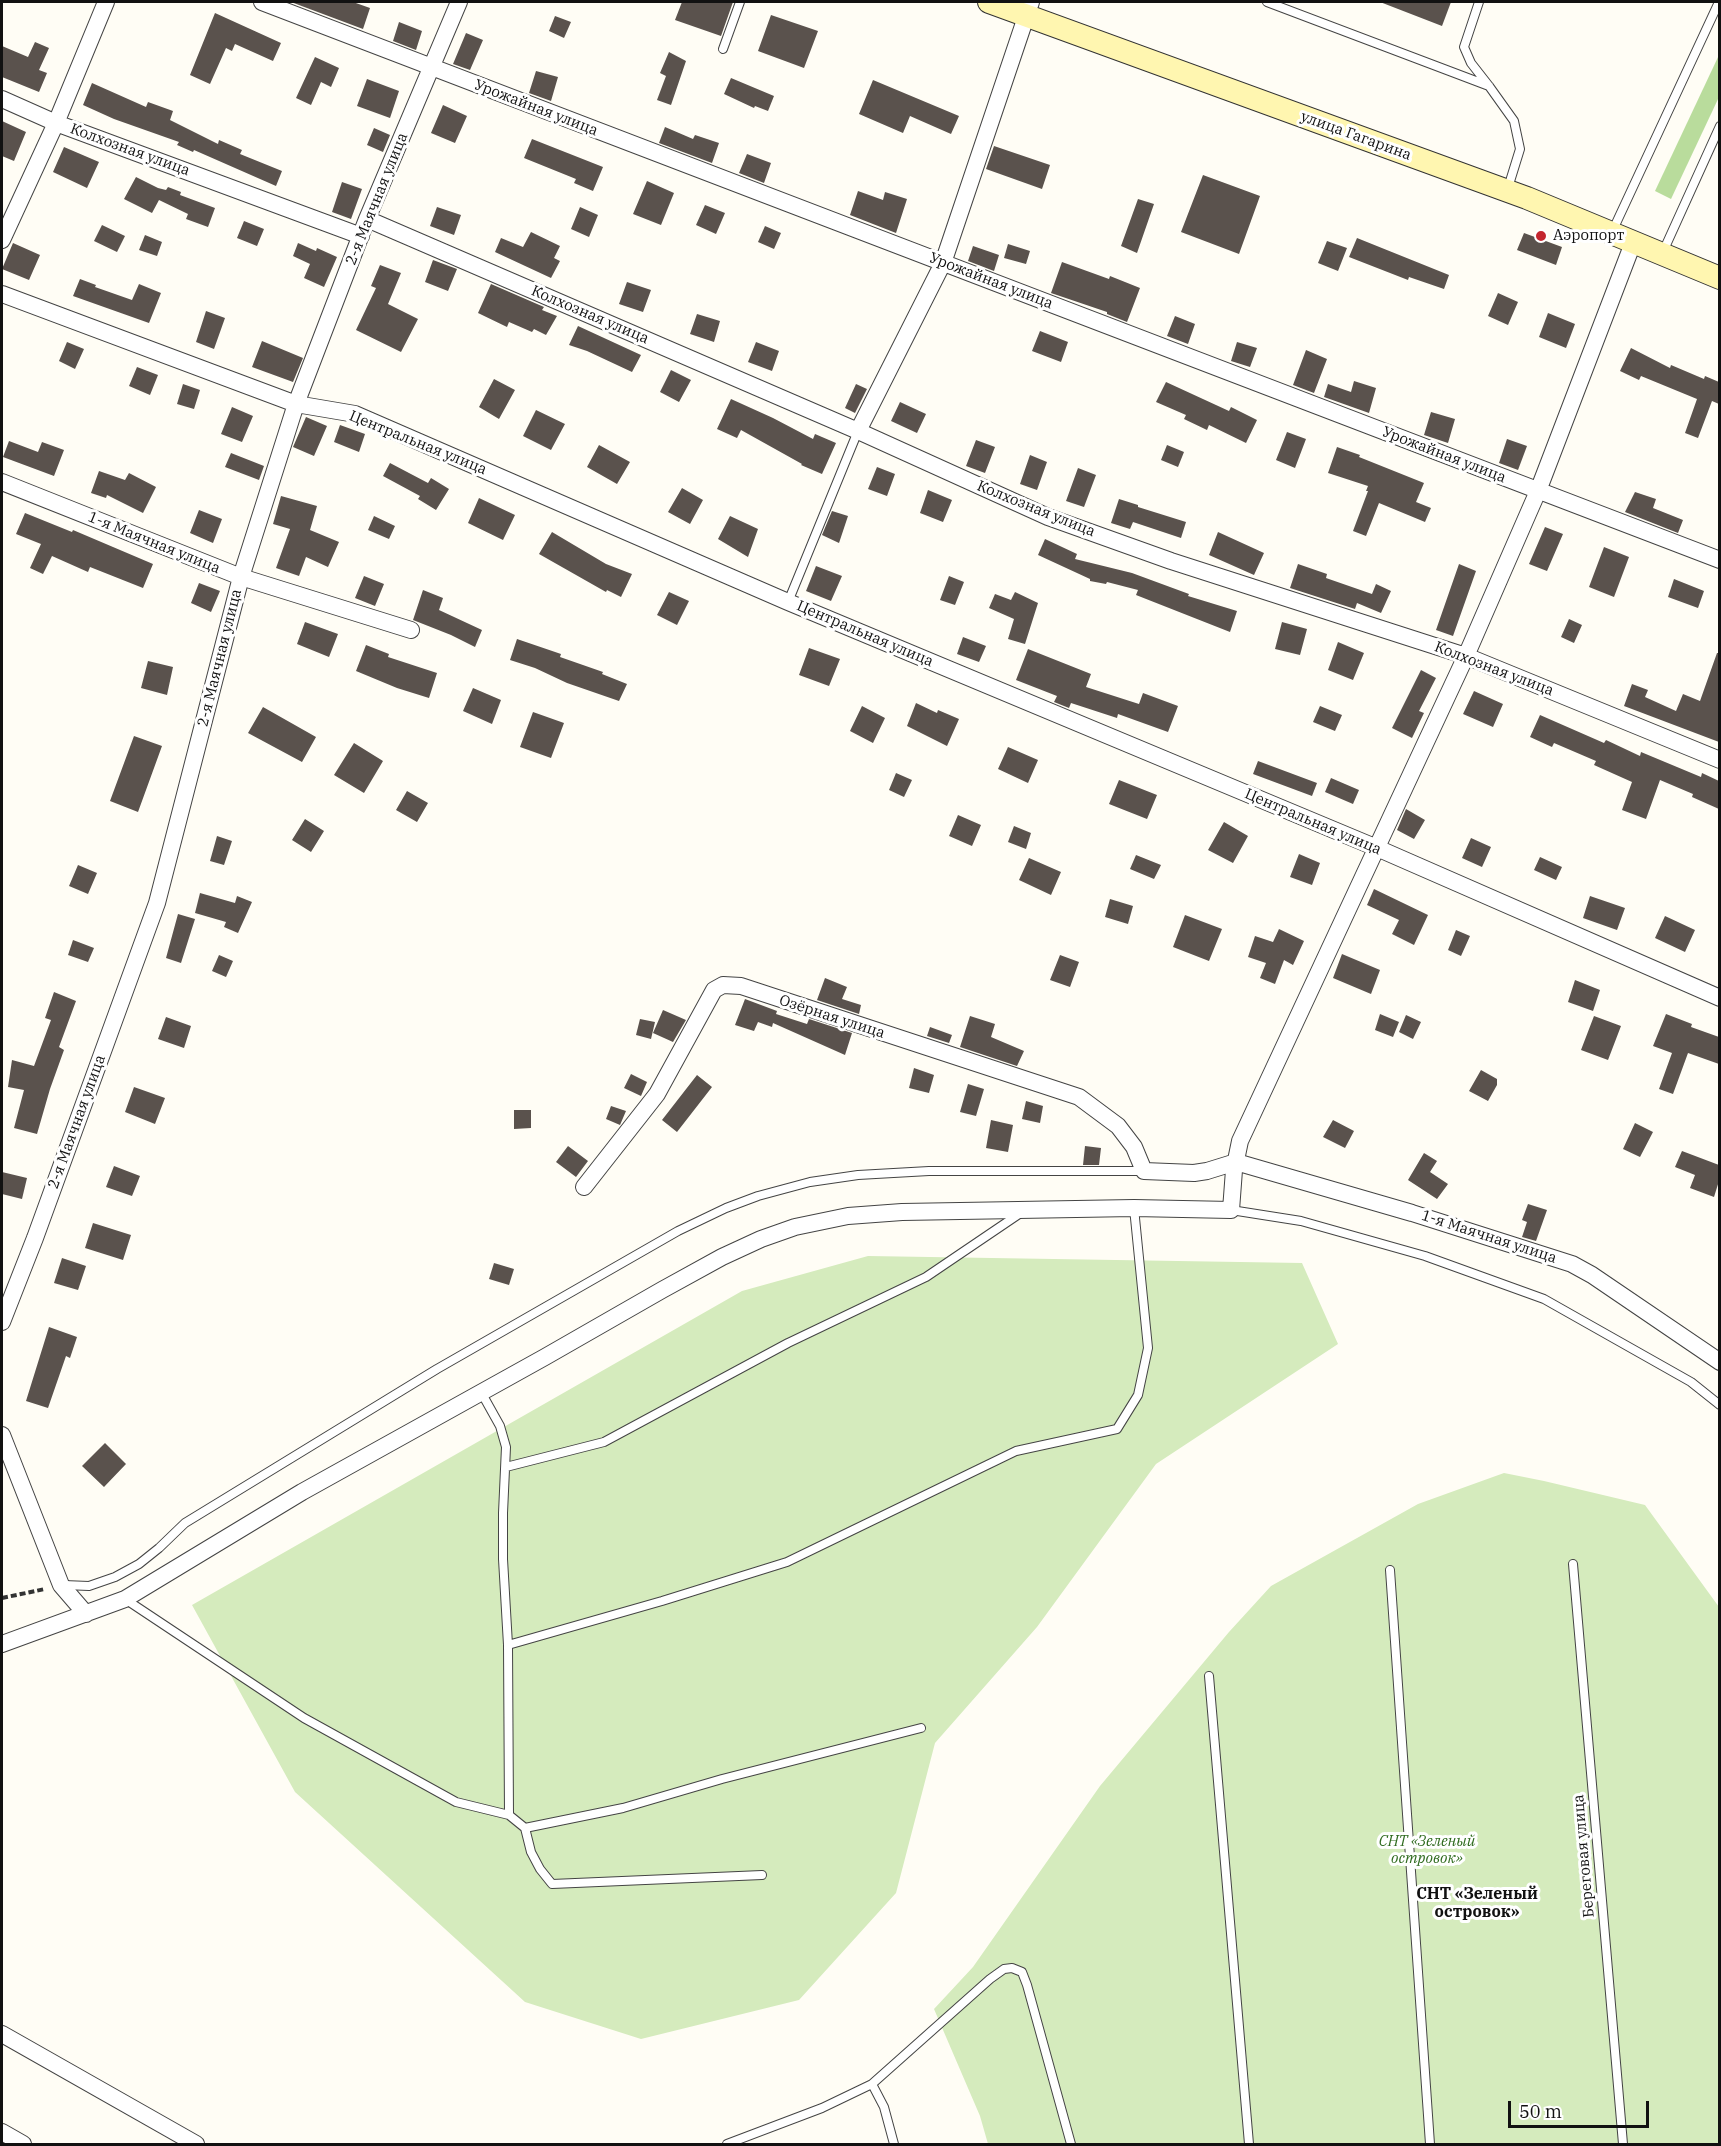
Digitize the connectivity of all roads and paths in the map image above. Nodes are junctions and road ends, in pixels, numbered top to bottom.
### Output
1 (106, 2) edge
2 (262, 2) edge
3 (459, 2) edge
4 (740, 2) edge
5 (989, 2) edge
6 (1267, 2) edge
7 (1479, 2) edge
8 (1719, 2) edge
9 (1028, 8) edge
10 (723, 49) dead end
11 (431, 68) junction
12 (1490, 86) junction
13 (2, 99) edge
14 (57, 123) junction
15 (1719, 126) edge
16 (1507, 191) junction
17 (367, 219) junction
18 (1611, 235) junction
19 (361, 236) junction
20 (2, 240) edge
21 (1633, 243) junction
22 (1662, 254) junction
23 (943, 263) junction
24 (1719, 278) edge
25 (2, 294) edge
26 (296, 404) junction
27 (858, 431) junction
28 (2, 482) edge
29 (1538, 491) junction
30 (1719, 560) edge
31 (241, 577) junction
32 (788, 602) junction
33 (411, 630) dead end
34 (1466, 656) junction
35 (1719, 760) edge
36 (1377, 848) junction
37 (1719, 998) edge
38 (1236, 1162) junction
39 (1144, 1171) junction
40 (584, 1187) dead end
41 (1134, 1208) junction
42 (1231, 1210) junction
43 (1024, 1211) junction
44 (2, 1322) edge
45 (1719, 1362) edge
46 (481, 1392) junction
47 (1719, 1405) edge
48 (2, 1436) edge
49 (506, 1467) junction
50 (1573, 1564) dead end
51 (1390, 1570) dead end
52 (61, 1585) junction
53 (2, 1598) edge
54 (125, 1599) junction
55 (86, 1614) junction
56 (2, 1644) edge
57 (508, 1645) junction
58 (1209, 1676) dead end
59 (921, 1728) dead end
60 (509, 1815) junction
61 (525, 1828) junction
62 (762, 1875) dead end
63 (2, 2034) edge
64 (872, 2084) junction
65 (2, 2132) edge
66 (23, 2145) edge
67 (196, 2145) edge
68 (727, 2145) edge
69 (894, 2145) edge
70 (1071, 2145) edge
71 (1249, 2145) edge
72 (1430, 2145) edge
73 (1623, 2145) edge

1 - 14 street
2 - 11 street, Урожайная улица
3 - 11 street, 2-я Маячная улица
4 - 10 lane
5 - 9 main road, улица Гагарина
6 - 12 lane
7 - 12 lane
8 - 18 lane
9 - 16 main road, улица Гагарина
9 - 23 street
11 - 17 street, 2-я Маячная улица
11 - 23 street, Урожайная улица
12 - 16 lane
13 - 14 street, Колхозная улица
14 - 19 street, Колхозная улица
14 - 20 street
15 - 22 lane
16 - 18 main road, улица Гагарина
17 - 19 street, 2-я Маячная улица
17 - 27 street, Колхозная улица
18 - 21 main road, улица Гагарина
19 - 26 street, 2-я Маячная улица
21 - 22 main road, улица Гагарина
21 - 29 street
22 - 24 main road, улица Гагарина
23 - 27 street
23 - 29 street, Урожайная улица
25 - 26 street, Центральная улица
26 - 31 street, 2-я Маячная улица
26 - 32 street, Центральная улица
27 - 32 lane
27 - 34 street, Колхозная улица
28 - 31 street, 1-я Маячная улица
29 - 30 street, Урожайная улица
29 - 34 street
31 - 33 street, 1-я Маячная улица
31 - 44 street, 2-я Маячная улица
32 - 36 street, Центральная улица
34 - 35 street, Колхозная улица
34 - 36 street
36 - 37 street, Центральная улица
36 - 38 street
38 - 39 street
38 - 42 street
38 - 45 street, 1-я Маячная улица
39 - 40 street, Озёрная улица
39 - 52 lane
41 - 42 street
41 - 43 street
41 - 57 lane
42 - 47 lane
43 - 46 street
43 - 49 lane
46 - 49 lane
46 - 54 street
48 - 52 street
49 - 57 lane
50 - 73 lane, Береговая улица
51 - 72 lane
52 - 53 path
52 - 55 street
54 - 55 street
54 - 60 lane
55 - 56 street
57 - 60 lane
58 - 71 lane
59 - 61 lane
60 - 61 lane
61 - 62 lane
63 - 67 street
64 - 68 lane
64 - 69 lane
64 - 70 lane
65 - 66 street

